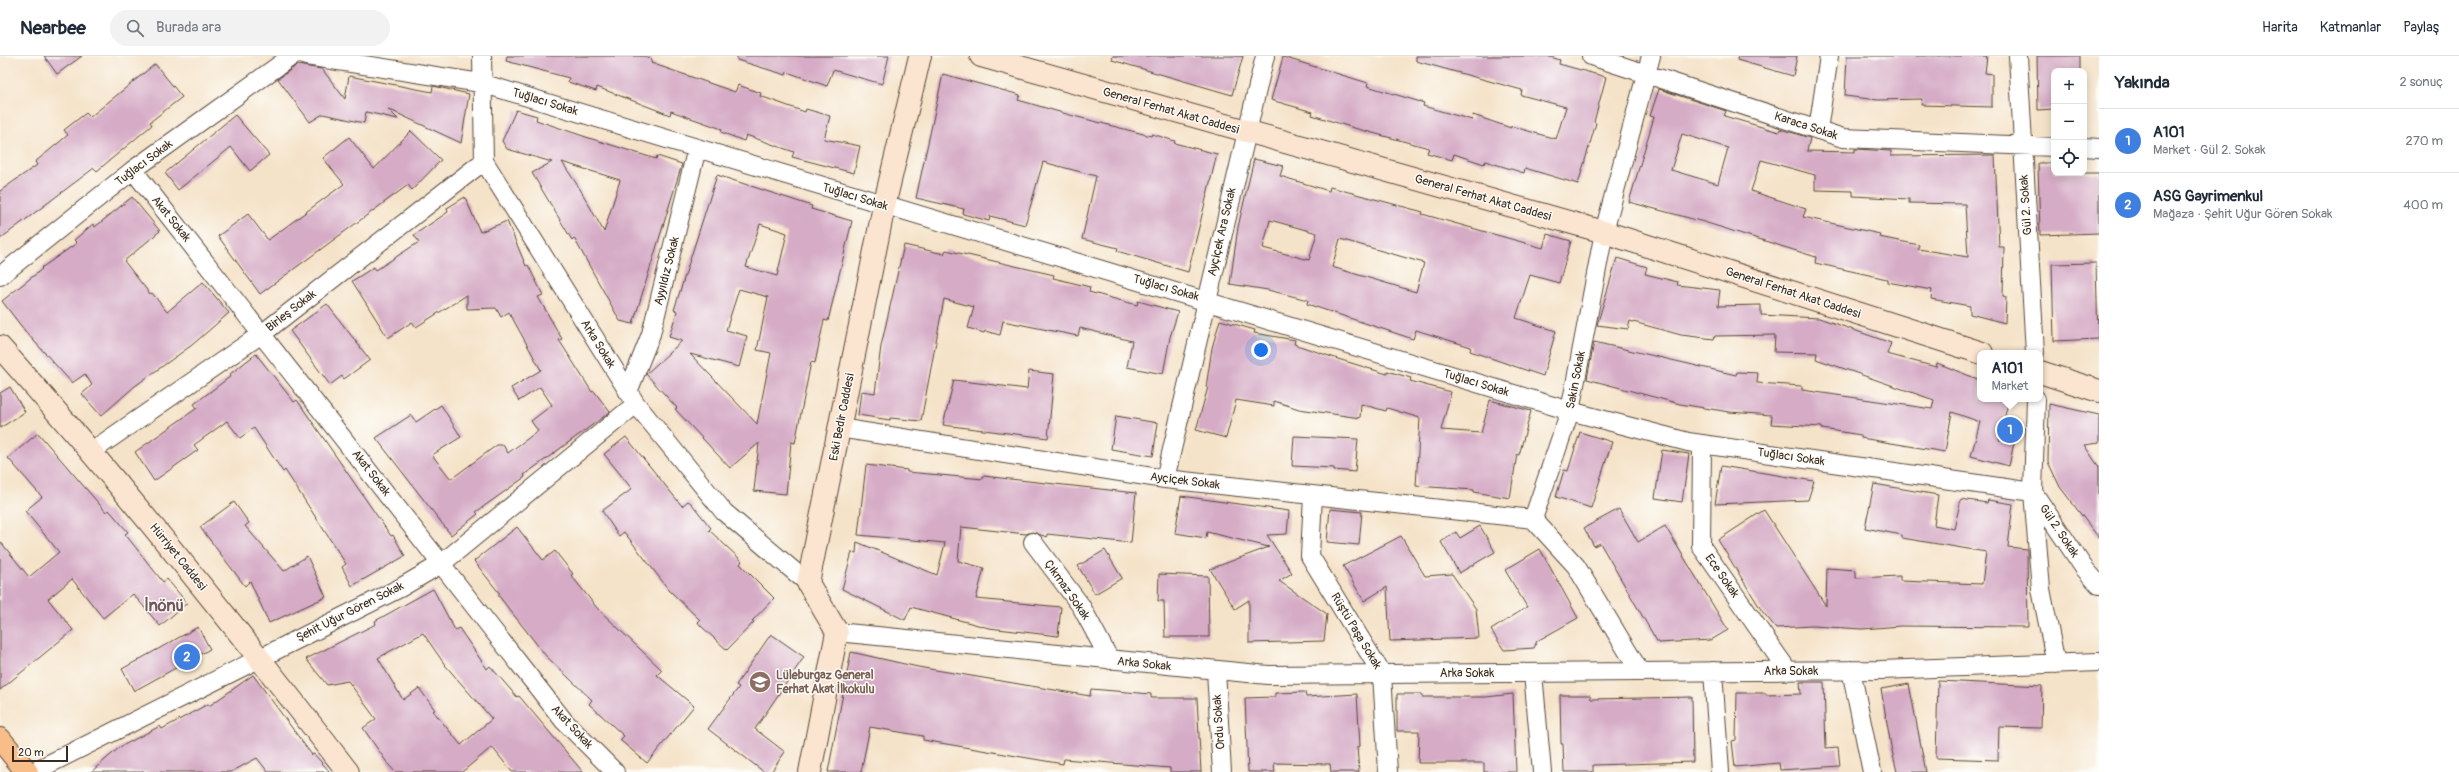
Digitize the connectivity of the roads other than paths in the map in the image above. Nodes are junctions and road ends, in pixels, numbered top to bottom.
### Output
1 (292, 56) edge
2 (306, 56) edge
3 (482, 56) edge
4 (920, 56) edge
5 (981, 56) edge
6 (1265, 56) edge
7 (1591, 56) edge
8 (1650, 56) edge
9 (1829, 56) edge
10 (2018, 56) edge
11 (1646, 73) junction
12 (481, 83) junction
13 (1818, 130) junction
14 (1246, 132) junction
15 (2022, 146) junction
16 (2051, 147) edge
17 (2087, 147) edge
18 (697, 148) junction
19 (2099, 148) edge
20 (484, 161) junction
21 (132, 170) junction
22 (884, 206) junction
23 (1604, 232) junction
24 (0, 276) edge
25 (1206, 300) junction
26 (263, 334) junction
27 (0, 347) edge
28 (2036, 350) edge
29 (1977, 351) edge
30 (2043, 373) edge
31 (2099, 391) edge
32 (632, 398) junction
33 (2036, 402) edge
34 (1570, 412) junction
35 (839, 428) junction
36 (1702, 444) junction
37 (92, 451) junction
38 (1165, 479) junction
39 (2033, 492) junction
40 (1313, 495) junction
41 (1533, 519) junction
42 (1033, 542) dead end
43 (441, 564) junction
44 (808, 582) junction
45 (2099, 585) edge
46 (837, 632) junction
47 (260, 658) junction
48 (1110, 660) junction
49 (2099, 662) edge
50 (2056, 664) junction
51 (1851, 670) junction
52 (1216, 671) junction
53 (1713, 671) junction
54 (1788, 671) junction
55 (1640, 672) junction
56 (1533, 673) junction
57 (1382, 674) junction
58 (0, 739) edge
59 (27, 772) edge
60 (33, 772) edge
61 (348, 772) edge
62 (615, 772) edge
63 (810, 772) edge
64 (1222, 772) edge
65 (1388, 772) edge
66 (1542, 772) edge
67 (1720, 772) edge
68 (1872, 772) edge

1 - 21 street, Tuğlacı Sokak
2 - 12 street, Tuğlacı Sokak
3 - 12 street, Arka Sokak
4 - 22 street, Eski Bedir Caddesi
5 - 14 street, General Ferhat Akat Caddesi
6 - 14 street, Ayçiçek Ara Sokak
7 - 11 street, Karaca Sokak
8 - 11 street, Sakin Sokak
9 - 13 street
10 - 15 street, Gül 2. Sokak
11 - 13 street, Karaca Sokak
11 - 23 street, Sakin Sokak
12 - 18 street, Tuğlacı Sokak
12 - 20 street, Arka Sokak
13 - 15 street, Karaca Sokak
14 - 23 street, General Ferhat Akat Caddesi
14 - 25 street, Ayçiçek Ara Sokak
15 - 16 street, Karaca Sokak
15 - 28 street, Gül 2. Sokak
17 - 19 street
18 - 22 street, Tuğlacı Sokak
18 - 32 street, Ayyıldız Sokak
20 - 26 street, Birleş Sokak
20 - 32 street, Arka Sokak
21 - 24 street, Tuğlacı Sokak
21 - 26 street, Akat Sokak
22 - 25 street, Tuğlacı Sokak
22 - 35 street, Eski Bedir Caddesi
23 - 29 street, General Ferhat Akat Caddesi
23 - 34 street, Sakin Sokak
25 - 34 street, Tuğlacı Sokak
25 - 38 street, Ayçiçek Ara Sokak
26 - 37 street, Birleş Sokak
26 - 43 street, Akat Sokak
27 - 37 street, Hürriyet Caddesi
30 - 31 street
32 - 43 street, Şehit Uğur Gören Sokak
32 - 44 street, Arka Sokak
33 - 39 street, Gül 2. Sokak
34 - 36 street, Tuğlacı Sokak
34 - 41 street, Sakin Sokak
35 - 38 street, Ayçiçek Sokak
35 - 44 street, Eski Bedir Caddesi
36 - 39 street, Tuğlacı Sokak
36 - 54 street, Ece Sokak
37 - 47 street, Hürriyet Caddesi
38 - 40 street, Ayçiçek Sokak
39 - 45 street, Gül 2. Sokak
39 - 50 street
40 - 41 street, Ayçiçek Sokak
40 - 57 street, Rüştü Paşa Sokak
41 - 55 street
42 - 48 street, Çıkmaz Sokak
43 - 47 street, Şehit Uğur Gören Sokak
43 - 62 street, Akat Sokak
44 - 46 street
46 - 48 street, Arka Sokak
46 - 63 street
47 - 60 street, Şehit Uğur Gören Sokak
47 - 61 street, Hürriyet Caddesi
48 - 52 street, Arka Sokak
49 - 50 street, Arka Sokak
50 - 51 street, Arka Sokak
51 - 54 street, Arka Sokak
51 - 68 street
52 - 57 street, Arka Sokak
52 - 64 street, Ordu Sokak
53 - 54 street, Arka Sokak
53 - 55 street, Arka Sokak
53 - 67 street
55 - 56 street, Arka Sokak
56 - 57 street, Arka Sokak
56 - 66 street
57 - 65 street, Rüştü Paşa Sokak
58 - 59 highway

